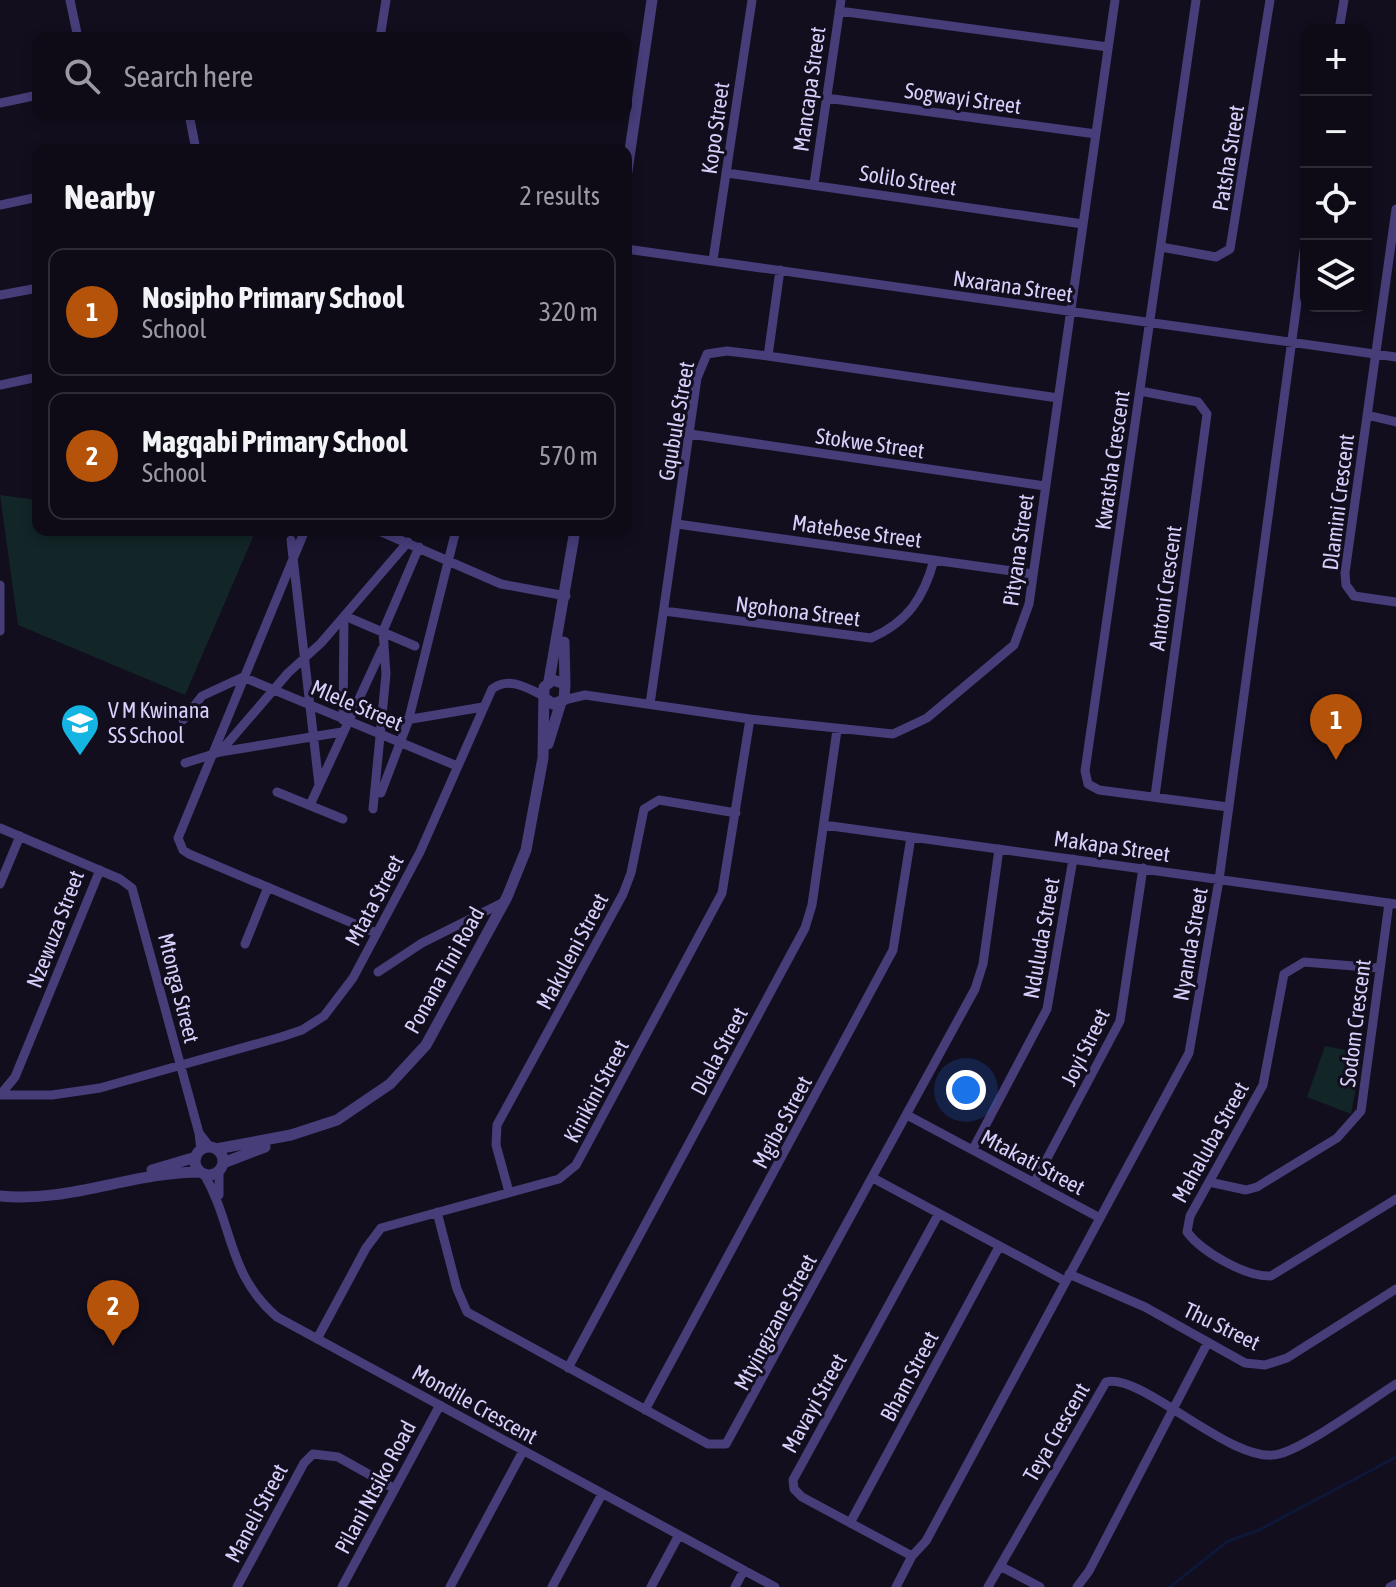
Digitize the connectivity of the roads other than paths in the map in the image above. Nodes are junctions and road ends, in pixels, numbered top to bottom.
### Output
1 (70, 0) edge
2 (386, 0) edge
3 (652, 0) edge
4 (752, 0) edge
5 (841, 0) edge
6 (1115, 0) edge
7 (1196, 0) edge
8 (1270, 0) edge
9 (1344, 0) edge
10 (839, 11) junction
11 (1340, 24) edge
12 (77, 32) edge
13 (381, 32) edge
14 (1108, 47) junction
15 (32, 96) edge
16 (632, 97) edge
17 (826, 98) junction
18 (0, 103) edge
19 (190, 120) edge
20 (630, 120) edge
21 (1096, 134) junction
22 (195, 144) edge
23 (629, 144) edge
24 (727, 173) junction
25 (814, 184) junction
26 (32, 198) edge
27 (0, 205) edge
28 (1396, 209) edge
29 (1083, 224) junction
30 (1305, 240) edge
31 (1161, 247) junction
32 (632, 250) edge
33 (713, 260) junction
34 (780, 270) junction
35 (32, 289) edge
36 (1383, 291) junction
37 (1396, 294) edge
38 (0, 295) edge
39 (1071, 312) junction
40 (1149, 323) junction
41 (1290, 342) junction
42 (1374, 354) junction
43 (768, 356) junction
44 (1396, 357) edge
45 (32, 378) edge
46 (0, 385) edge
47 (1140, 391) junction
48 (1058, 398) junction
49 (1367, 415) junction
50 (1396, 422) edge
51 (690, 434) junction
52 (1045, 486) junction
53 (677, 524) junction
54 (303, 536) edge
55 (392, 536) edge
56 (454, 536) edge
57 (574, 536) edge
58 (291, 540) dead end
59 (408, 542) junction
60 (419, 547) junction
61 (447, 560) junction
62 (934, 560) junction
63 (292, 563) junction
64 (1033, 574) junction
65 (0, 585) edge
66 (566, 596) junction
67 (1396, 602) edge
68 (664, 611) junction
69 (347, 615) junction
70 (563, 617) junction
71 (0, 631) edge
72 (383, 636) junction
73 (415, 646) dead end
74 (304, 659) junction
75 (243, 677) junction
76 (548, 682) junction
77 (565, 685) junction
78 (527, 687) junction
79 (274, 690) junction
80 (585, 695) junction
81 (545, 698) junction
82 (563, 701) junction
83 (650, 704) junction
84 (312, 706) junction
85 (483, 707) junction
86 (750, 719) junction
87 (183, 720) dead end
88 (345, 720) junction
89 (408, 722) junction
90 (382, 724) junction
91 (837, 730) junction
92 (342, 732) junction
93 (315, 735) junction
94 (381, 735) junction
95 (401, 743) junction
96 (215, 753) junction
97 (543, 758) junction
98 (185, 763) dead end
99 (457, 766) junction
100 (319, 785) junction
101 (277, 792) dead end
102 (381, 793) dead end
103 (1155, 796) junction
104 (310, 805) junction
105 (1228, 807) junction
106 (373, 809) dead end
107 (736, 813) junction
108 (343, 819) dead end
109 (824, 825) junction
110 (0, 828) edge
111 (20, 836) junction
112 (911, 837) junction
113 (999, 849) junction
114 (1073, 859) junction
115 (1143, 868) junction
116 (100, 870) junction
117 (1219, 880) junction
118 (0, 884) edge
119 (268, 887) junction
120 (505, 900) junction
121 (1392, 903) edge
122 (376, 933) junction
123 (245, 944) dead end
124 (1378, 968) junction
125 (378, 972) dead end
126 (180, 1065) junction
127 (0, 1095) edge
128 (907, 1115) junction
129 (291, 1135) junction
130 (973, 1149) junction
131 (206, 1151) junction
132 (221, 1167) junction
133 (202, 1173) junction
134 (142, 1177) junction
135 (873, 1178) junction
136 (1209, 1182) junction
137 (1034, 1183) junction
138 (509, 1192) junction
139 (0, 1196) edge
140 (219, 1199) junction
141 (1396, 1199) edge
142 (437, 1212) junction
143 (938, 1215) junction
144 (1100, 1218) junction
145 (999, 1247) junction
146 (1067, 1278) junction
147 (1396, 1289) edge
148 (317, 1339) junction
149 (1208, 1342) junction
150 (568, 1368) junction
151 (1396, 1384) edge
152 (440, 1405) junction
153 (645, 1410) junction
154 (1175, 1411) junction
155 (523, 1451) junction
156 (395, 1489) junction
157 (602, 1494) junction
158 (850, 1523) junction
159 (679, 1535) junction
160 (912, 1556) junction
161 (1000, 1566) junction
162 (744, 1570) junction
163 (1396, 1584) edge
164 (237, 1587) edge
165 (342, 1587) edge
166 (450, 1587) edge
167 (552, 1587) edge
168 (651, 1587) edge
169 (735, 1587) edge
170 (775, 1587) edge
171 (896, 1587) edge
172 (988, 1587) edge
173 (1040, 1587) edge
174 (1077, 1587) edge
175 (1390, 1587) edge

1 - 12 street
2 - 13 street
3 - 16 street
4 - 24 street, Kopo Street
5 - 10 street, Mancapa Street
6 - 14 street, Pityana Street
7 - 31 street, Kwatsha Crescent
8 - 31 street, Patsha Street
9 - 11 street
10 - 14 street
10 - 17 street, Mancapa Street
14 - 21 street, Pityana Street
15 - 18 street
17 - 21 street, Sogwayi Street
17 - 25 street, Mancapa Street
19 - 22 street
20 - 23 street
21 - 29 street, Pityana Street
24 - 25 street, Solilo Street
24 - 33 street, Kopo Street
25 - 29 street, Solilo Street
26 - 27 street
28 - 36 street, Dlamini Crescent
29 - 39 street, Pityana Street
30 - 41 street, Nyanda Street
31 - 40 street, Kwatsha Crescent
32 - 33 street, Nxarana Street
33 - 34 street, Nxarana Street
34 - 39 street, Nxarana Street
34 - 43 street
35 - 38 street
36 - 37 street
36 - 42 street, Dlamini Crescent
39 - 40 street, Nxarana Street
39 - 48 street, Pityana Street
40 - 41 street, Nxarana Street
40 - 47 street, Kwatsha Crescent
41 - 42 street, Nxarana Street
41 - 105 street, Nyanda Street
42 - 44 street, Nxarana Street
42 - 49 street, Dlamini Crescent
43 - 48 street, Gqubule Street
43 - 51 street, Gqubule Street
45 - 46 street
47 - 103 street, Antoni Crescent
47 - 103 street, Kwatsha Crescent
48 - 52 street, Pityana Street
49 - 50 street, Dlamini Crescent
49 - 67 street, Dlamini Crescent
51 - 52 street, Stokwe Street
51 - 53 street, Gqubule Street
52 - 64 street, Pityana Street
53 - 62 street, Matebese Street
53 - 68 street, Gqubule Street
54 - 63 street
55 - 59 street
56 - 61 street
57 - 66 street
58 - 63 street
59 - 60 street
59 - 69 street
60 - 61 street
60 - 72 street
61 - 66 street
61 - 89 street
62 - 64 street, Matebese Street
62 - 68 street, Ngohona Street
63 - 74 street
63 - 75 street
64 - 91 street, Pityana Street
65 - 71 street
66 - 70 street
68 - 83 street, Gqubule Street
69 - 72 street
69 - 74 street
69 - 88 street
70 - 76 street
70 - 77 street
72 - 73 street
72 - 88 street
72 - 90 street
74 - 79 street
74 - 84 street
75 - 79 street, Mlele Street
75 - 87 street
75 - 96 street
76 - 77 street
76 - 78 street, Mtata Street
76 - 81 street
77 - 80 street, Pityana Street
77 - 82 street
78 - 81 street
78 - 85 street, Mtata Street
79 - 84 street, Mlele Street
79 - 96 street
80 - 82 street, Pityana Street
80 - 83 street, Pityana Street
81 - 82 street
81 - 97 street, Ponana Tini Road
82 - 97 street, Ponana Tini Road
83 - 86 street, Pityana Street
84 - 88 street, Mlele Street
84 - 93 street
85 - 89 street
85 - 99 street, Mtata Street
86 - 91 street, Pityana Street
86 - 107 street, Kinikini Street
88 - 92 street
88 - 94 street, Mlele Street
89 - 90 street
89 - 95 street
90 - 94 street
91 - 109 street, Dlala Street
92 - 93 street
92 - 100 street
93 - 96 street
93 - 100 street
94 - 95 street, Mlele Street
94 - 106 street
95 - 99 street, Mlele Street
95 - 102 street
96 - 98 street
96 - 119 street
97 - 120 street, Ponana Tini Road
99 - 122 street, Mtata Street
100 - 104 street
101 - 104 street
103 - 105 street, Kwatsha Crescent
104 - 108 street
105 - 117 street, Nyanda Street
107 - 138 street, Kinikini Street
107 - 138 street, Makuleni Street
109 - 112 street, Makapa Street
109 - 150 street, Dlala Street
110 - 111 street, Nzewuza Street
111 - 116 street, Nzewuza Street
111 - 118 street
112 - 113 street, Makapa Street
112 - 153 street, Mgibe Street
113 - 114 street, Makapa Street
113 - 128 street, Mtyingizane Street
114 - 115 street, Makapa Street
114 - 130 street, Nduluda Street
115 - 117 street, Makapa Street
115 - 137 street, Joyi Street
116 - 126 street, Mtonga Street
116 - 127 street, Nzewuza Street
117 - 121 street, Makapa Street
117 - 144 street, Nyanda Street
119 - 122 street
119 - 123 street
120 - 125 street
120 - 129 street, Ponana Tini Road
121 - 124 street, Sodom Crescent
122 - 126 street, Mtata Street
124 - 136 street, Mahaluba Street
124 - 136 street, Sodom Crescent
126 - 127 street, Mtata Street
126 - 131 street, Mtonga Street
128 - 130 street, Mtakati Street
128 - 135 street, Mtyingizane Street
129 - 131 street, Ponana Tini Road
129 - 132 street, Ponana Tini Road
130 - 137 street, Mtakati Street
131 - 132 street
131 - 133 street
131 - 134 street, Ponana Tini Road
132 - 133 street, Ponana Tini Road
132 - 140 street, Mondile Crescent
133 - 134 street, Ponana Tini Road
133 - 140 street, Mondile Crescent
134 - 139 street, Ponana Tini Road
135 - 143 street, Thu Street
135 - 153 street, Mtyingizane Street
136 - 141 street, Mahaluba Street
137 - 144 street, Mtakati Street
138 - 142 street, Kinikini Street
140 - 148 street, Mondile Crescent
142 - 148 street, Kinikini Street
142 - 150 street, Mtyingizane Street
143 - 145 street, Thu Street
143 - 158 street, Mavayi Street
144 - 146 street, Nyanda Street
145 - 146 street, Thu Street
145 - 158 street, Bham Street
146 - 149 street, Thu Street
146 - 160 street, Nyanda Street
147 - 149 street, Thu Street
148 - 152 street, Mondile Crescent
149 - 154 street
150 - 153 street, Mtyingizane Street
151 - 154 street, Teya Crescent
152 - 155 street, Mondile Crescent
152 - 156 street, Pilani Ntsiko Road
154 - 161 street, Teya Crescent
154 - 174 street
155 - 157 street, Mondile Crescent
155 - 166 street
156 - 164 street, Maneli Street
156 - 165 street, Pilani Ntsiko Road
157 - 159 street, Mondile Crescent
157 - 167 street
158 - 160 street, Mavayi Street
159 - 162 street, Mondile Crescent
159 - 168 street
160 - 171 street, Nyanda Street
161 - 172 street, Teya Crescent
161 - 173 street
162 - 169 street
162 - 170 street, Mondile Crescent
163 - 175 street

